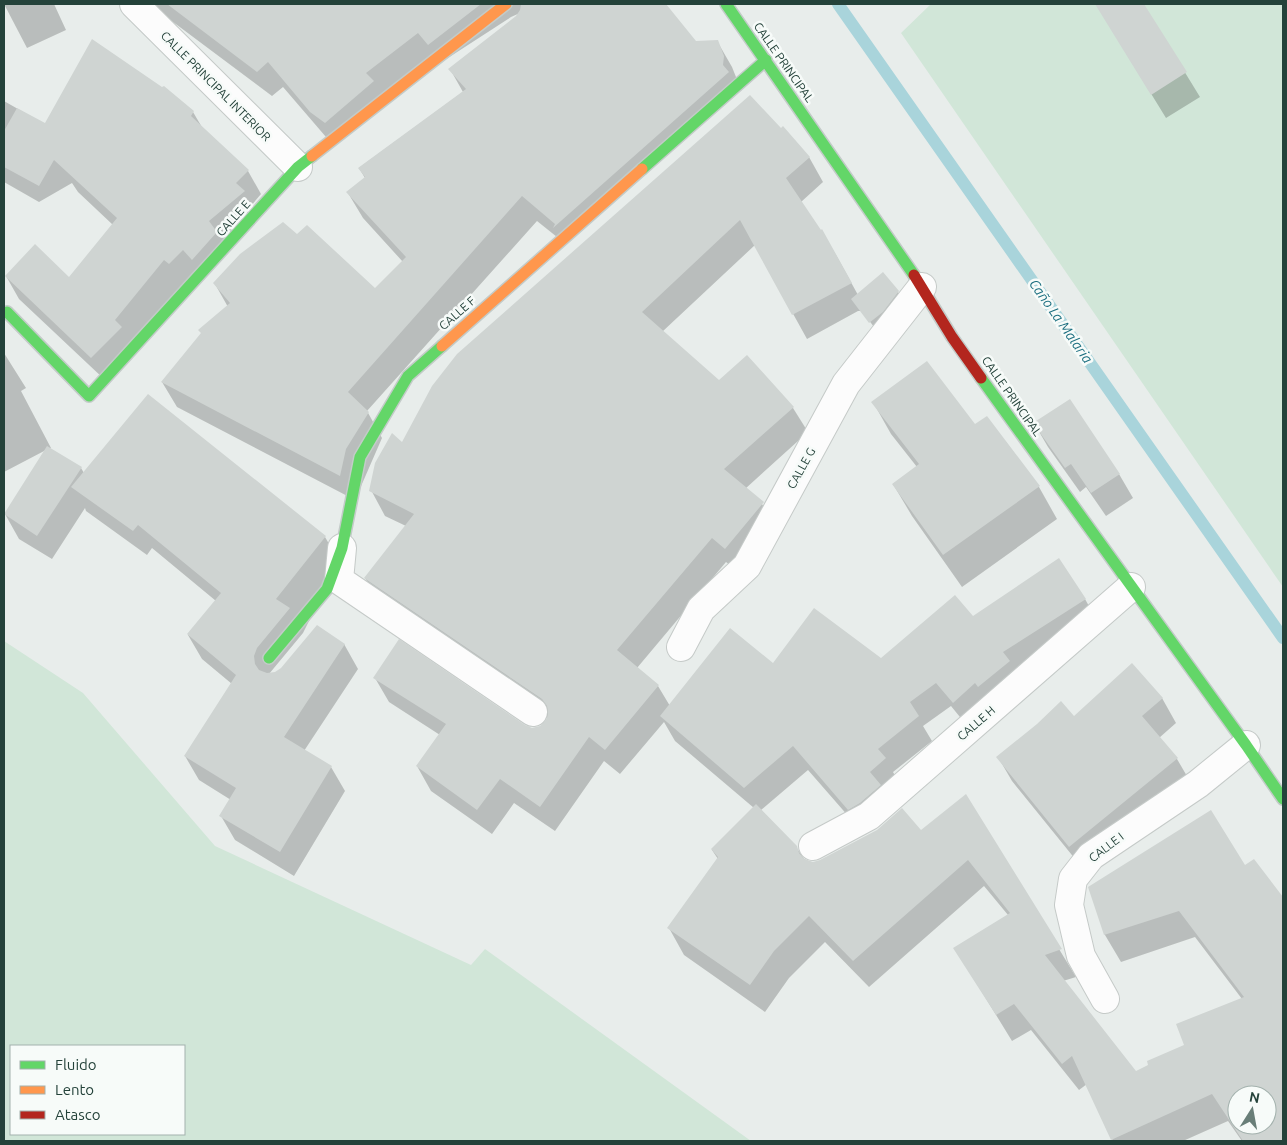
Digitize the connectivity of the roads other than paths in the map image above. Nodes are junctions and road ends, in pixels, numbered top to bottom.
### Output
1 (134, 4) edge
2 (506, 4) edge
3 (726, 4) edge
4 (766, 60) junction
5 (298, 168) junction
6 (922, 287) junction
7 (7, 312) dead end
8 (342, 548) junction
9 (1130, 587) junction
10 (681, 647) dead end
11 (269, 658) dead end
12 (533, 712) dead end
13 (1246, 745) junction
14 (1283, 799) edge
15 (813, 846) dead end
16 (1105, 999) dead end

1 - 5 street, CALLE PRINCIPAL INTERIOR
2 - 5 street, CALLE E
3 - 4 street, CALLE PRINCIPAL
4 - 6 street, CALLE PRINCIPAL
4 - 8 street, CALLE F
5 - 7 street, CALLE E
6 - 9 street, CALLE PRINCIPAL
6 - 10 street, CALLE G
8 - 11 street, CALLE F
8 - 12 street
9 - 13 street, CALLE PRINCIPAL
9 - 15 street, CALLE H
13 - 14 street, CALLE PRINCIPAL
13 - 16 street, CALLE I

